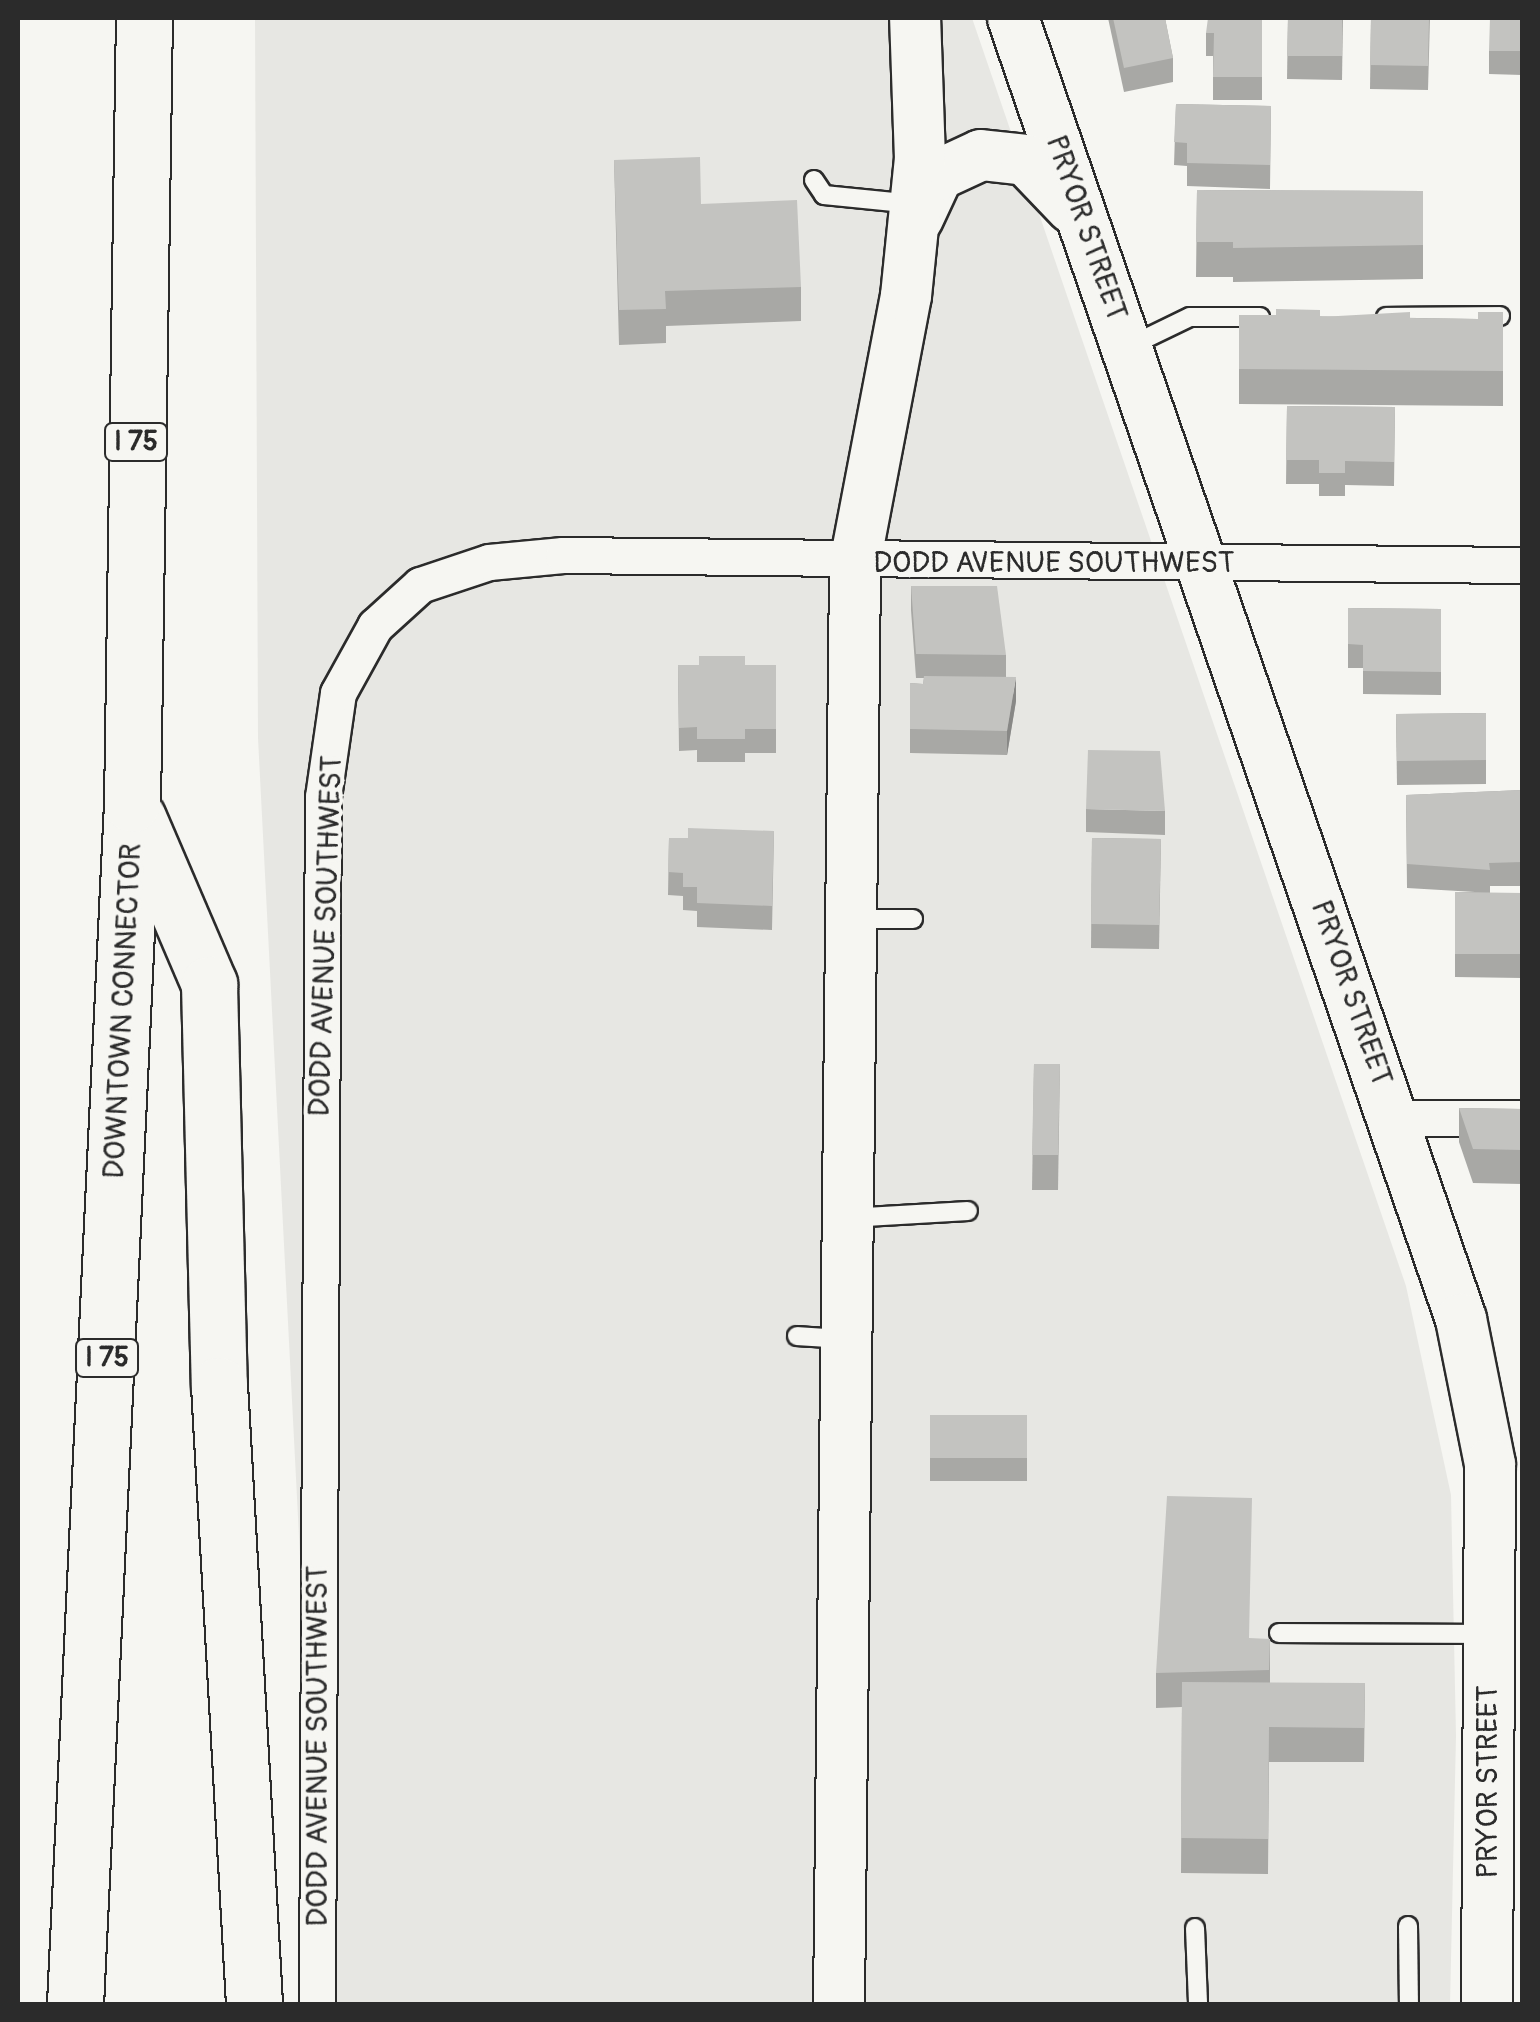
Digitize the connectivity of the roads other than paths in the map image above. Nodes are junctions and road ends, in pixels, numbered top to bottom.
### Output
1 (144, 18) edge
2 (915, 18) edge
3 (1013, 18) edge
4 (814, 180) dead end
5 (914, 219) junction
6 (1085, 224) junction
7 (1503, 316) edge
8 (1288, 317) edge
9 (1366, 317) edge
10 (1128, 348) junction
11 (855, 563) junction
12 (1203, 564) junction
13 (1522, 565) edge
14 (132, 804) junction
15 (850, 918) junction
16 (913, 918) dead end
17 (1394, 1118) junction
18 (1522, 1118) edge
19 (968, 1211) dead end
20 (846, 1218) junction
21 (1278, 1633) dead end
22 (1489, 1634) junction
23 (82, 1912) junction
24 (1408, 1926) dead end
25 (1195, 1928) dead end
26 (75, 2004) edge
27 (109, 2004) edge
28 (254, 2004) edge
29 (316, 2004) edge
30 (839, 2004) edge
31 (1198, 2004) edge
32 (1409, 2004) edge
33 (1487, 2004) edge

1 - 14 highway, DOWNTOWN CONNECTOR / I 75
2 - 5 main road
3 - 6 main road, PRYOR STREET
4 - 5 lane
5 - 6 main road
5 - 11 main road
6 - 10 main road, PRYOR STREET
7 - 9 lane
8 - 10 lane
10 - 12 main road, PRYOR STREET
11 - 12 street, DODD AVENUE SOUTHWEST
11 - 15 main road
11 - 29 street, DODD AVENUE SOUTHWEST
12 - 13 street, DODD AVENUE SOUTHWEST
12 - 17 main road, PRYOR STREET
14 - 23 highway, DOWNTOWN CONNECTOR / I 75
14 - 28 highway
15 - 16 lane
15 - 20 main road
17 - 18 street
17 - 22 main road, PRYOR STREET
19 - 20 lane
20 - 30 main road
21 - 22 lane
22 - 33 main road, PRYOR STREET
23 - 26 highway, DOWNTOWN CONNECTOR / I 75
23 - 27 highway
24 - 32 lane
25 - 31 lane

